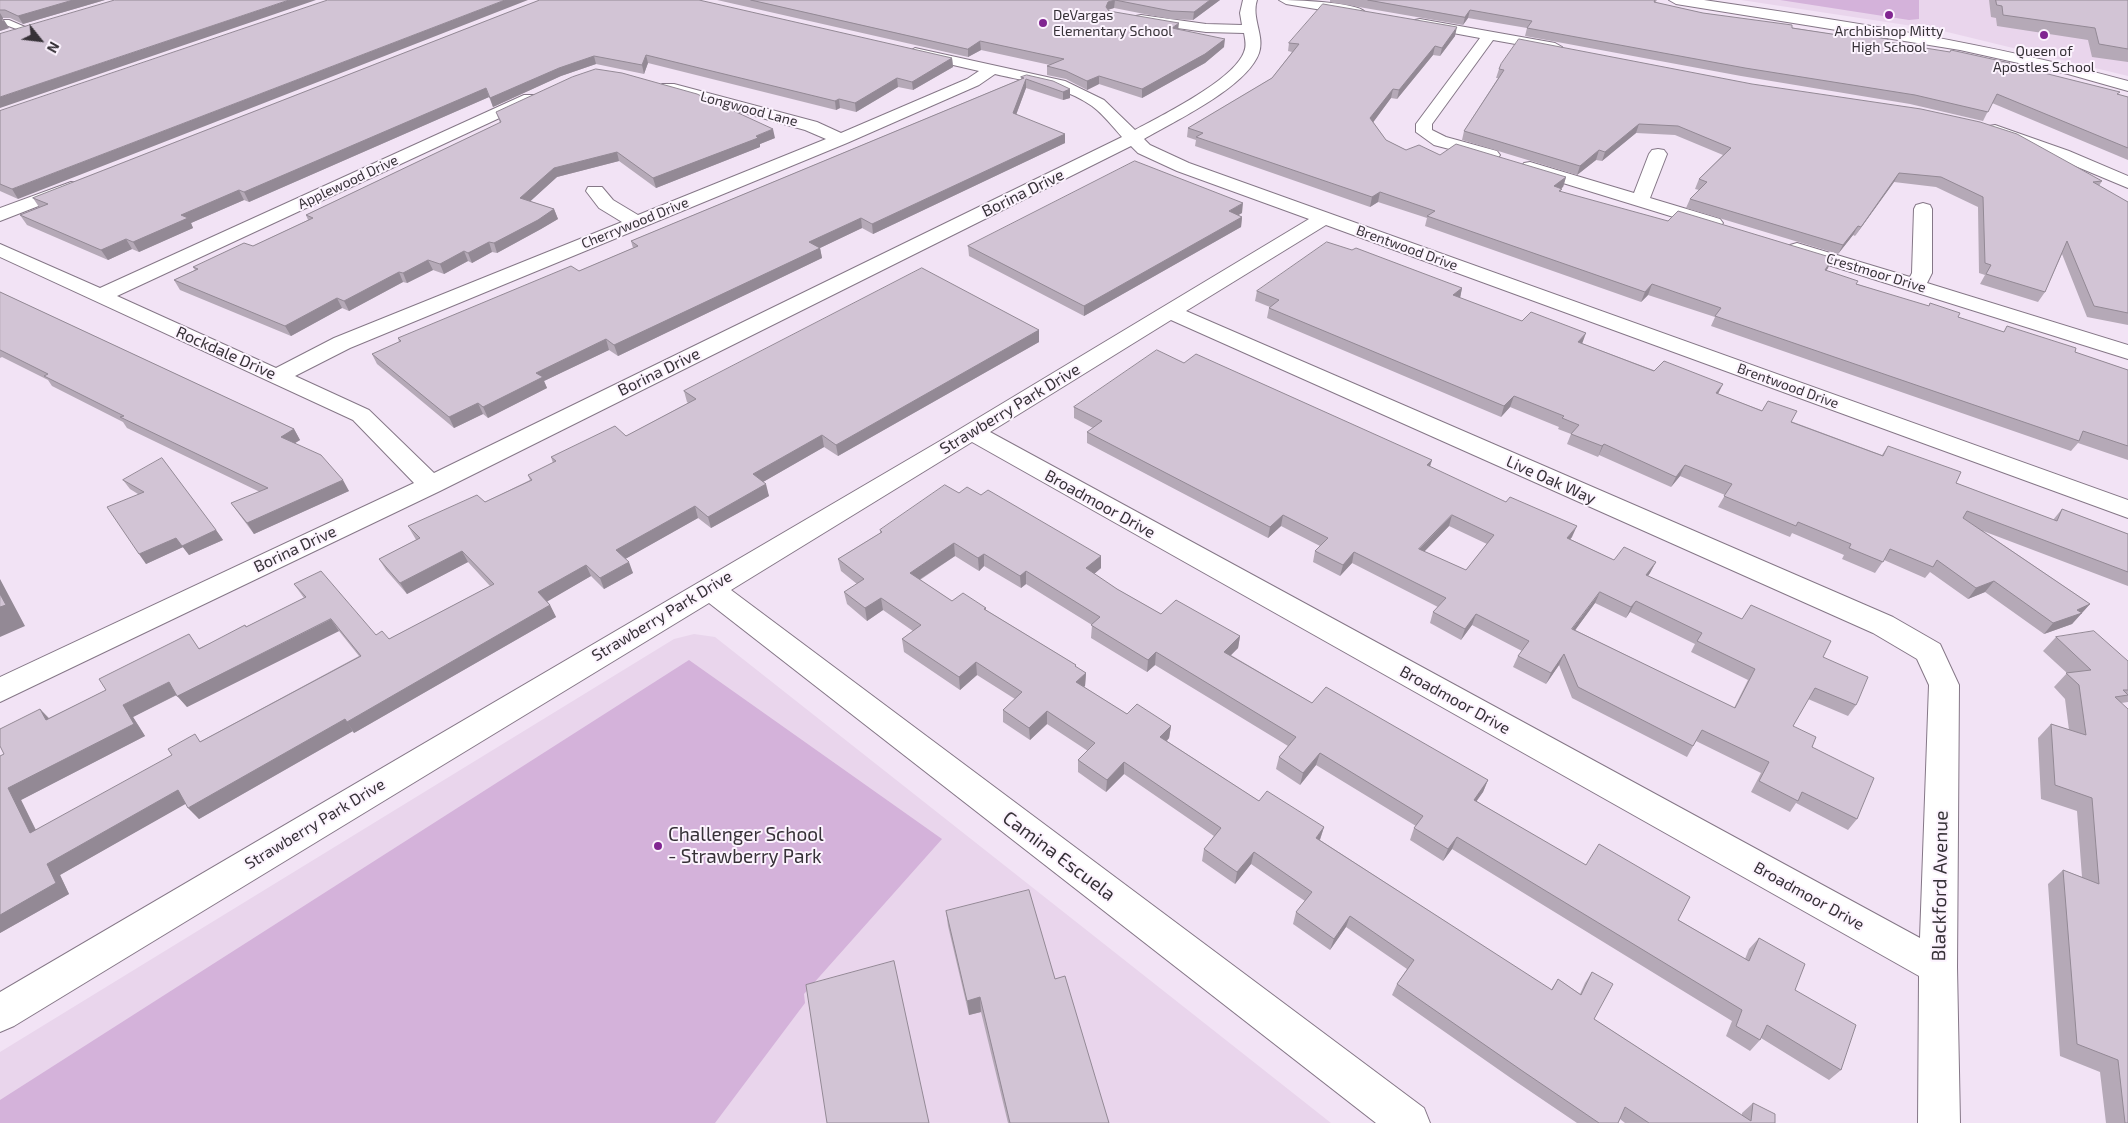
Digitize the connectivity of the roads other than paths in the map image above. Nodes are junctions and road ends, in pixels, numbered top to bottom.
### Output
1 (1250, 0) edge
2 (1286, 0) edge
3 (1676, 0) edge
4 (1373, 15) edge
5 (1123, 16) edge
6 (1402, 20) edge
7 (32, 28) edge
8 (8, 29) dead end
9 (1249, 29) junction
10 (1490, 35) junction
11 (896, 47) edge
12 (1569, 50) edge
13 (993, 69) junction
14 (654, 83) edge
15 (2128, 86) edge
16 (550, 89) edge
17 (1979, 125) edge
18 (1132, 138) junction
19 (841, 139) junction
20 (1658, 154) dead end
21 (83, 182) edge
22 (2128, 183) edge
23 (595, 191) dead end
24 (1640, 201) junction
25 (1923, 209) dead end
26 (0, 215) edge
27 (1324, 218) junction
28 (636, 222) junction
29 (1735, 230) edge
30 (1783, 245) edge
31 (0, 250) edge
32 (1916, 286) junction
33 (100, 296) junction
34 (1170, 312) junction
35 (2128, 352) edge
36 (277, 376) junction
37 (972, 432) junction
38 (431, 485) junction
39 (2128, 509) edge
40 (709, 588) junction
41 (1929, 652) joint
42 (0, 690) edge
43 (1938, 967) junction
44 (0, 1013) edge
45 (1409, 1123) edge
46 (1939, 1123) edge

1 - 9 street, Borina Drive
2 - 4 street
3 - 15 street
5 - 9 street
6 - 10 street
7 - 8 street
9 - 18 street, Borina Drive
10 - 12 street
10 - 24 street
11 - 13 street, Brentwood Drive
13 - 18 street, Brentwood Drive
13 - 19 street, Cherrywood Drive
14 - 19 street, Longwood Lane
16 - 33 street, Applewood Drive
17 - 22 street
18 - 27 street, Brentwood Drive
18 - 38 street, Borina Drive
19 - 28 street, Cherrywood Drive
20 - 24 street
21 - 26 street
23 - 28 street
24 - 29 street
25 - 32 street
27 - 34 street, Strawberry Park Drive
27 - 39 street, Brentwood Drive
28 - 36 street, Cherrywood Drive
30 - 32 street, Crestmoor Drive
31 - 33 street, Rockdale Drive
32 - 35 street, Crestmoor Drive
33 - 36 street, Rockdale Drive
34 - 37 street, Strawberry Park Drive
34 - 41 street, Live Oak Way
36 - 38 street, Rockdale Drive
37 - 40 street, Strawberry Park Drive
37 - 43 street, Broadmoor Drive
38 - 42 street, Borina Drive
40 - 44 street, Strawberry Park Drive
40 - 45 street, Camina Escuela
41 - 43 street, Blackford Avenue
43 - 46 street, Blackford Avenue

